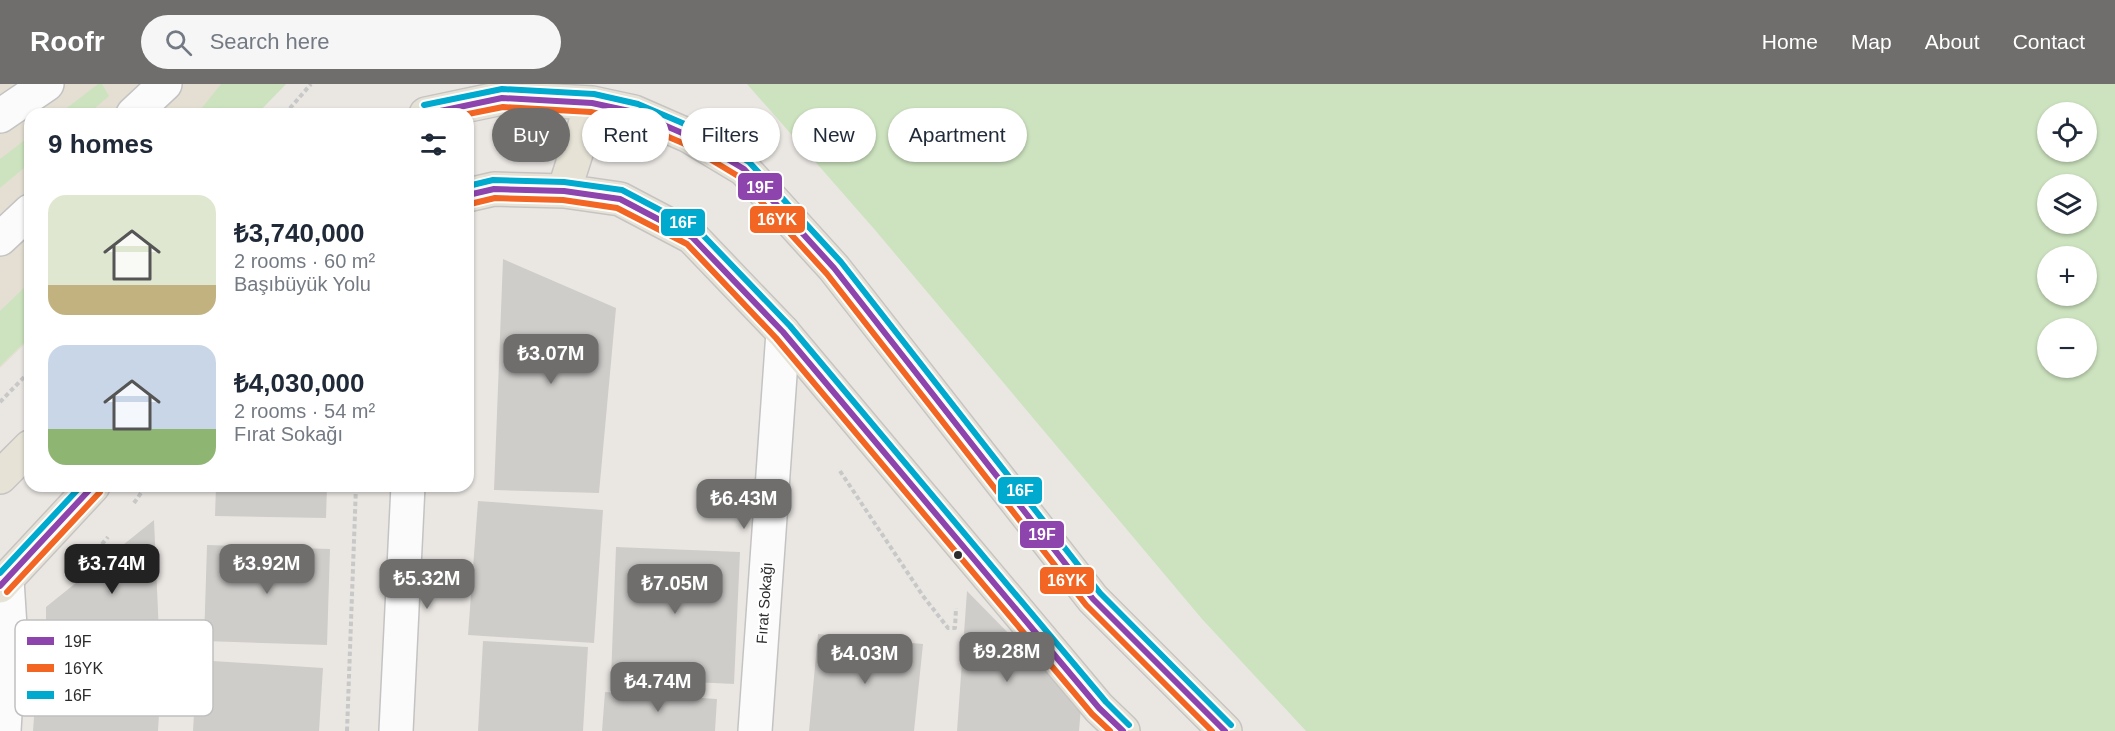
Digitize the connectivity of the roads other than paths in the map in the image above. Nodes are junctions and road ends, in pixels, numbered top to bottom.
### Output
1 (47, 84) edge
2 (165, 84) edge
3 (592, 104) junction
4 (139, 108) edge
5 (454, 108) edge
6 (0, 116) edge
7 (564, 191) junction
8 (474, 194) edge
9 (24, 217) edge
10 (0, 239) edge
11 (783, 332) junction
12 (24, 453) edge
13 (0, 477) edge
14 (87, 492) edge
15 (408, 492) edge
16 (4, 583) edge
17 (1098, 719) edge
18 (4, 731) edge
19 (396, 731) edge
20 (756, 731) edge
21 (1123, 731) edge
22 (1225, 731) edge

1 - 6 street
2 - 4 street
3 - 5 main road
3 - 7 main road
3 - 22 main road
7 - 8 main road
7 - 11 main road
9 - 10 street
11 - 17 main road
11 - 20 street, Fırat Sokağı
12 - 13 main road
14 - 16 main road
15 - 19 street
16 - 18 street
17 - 21 main road

